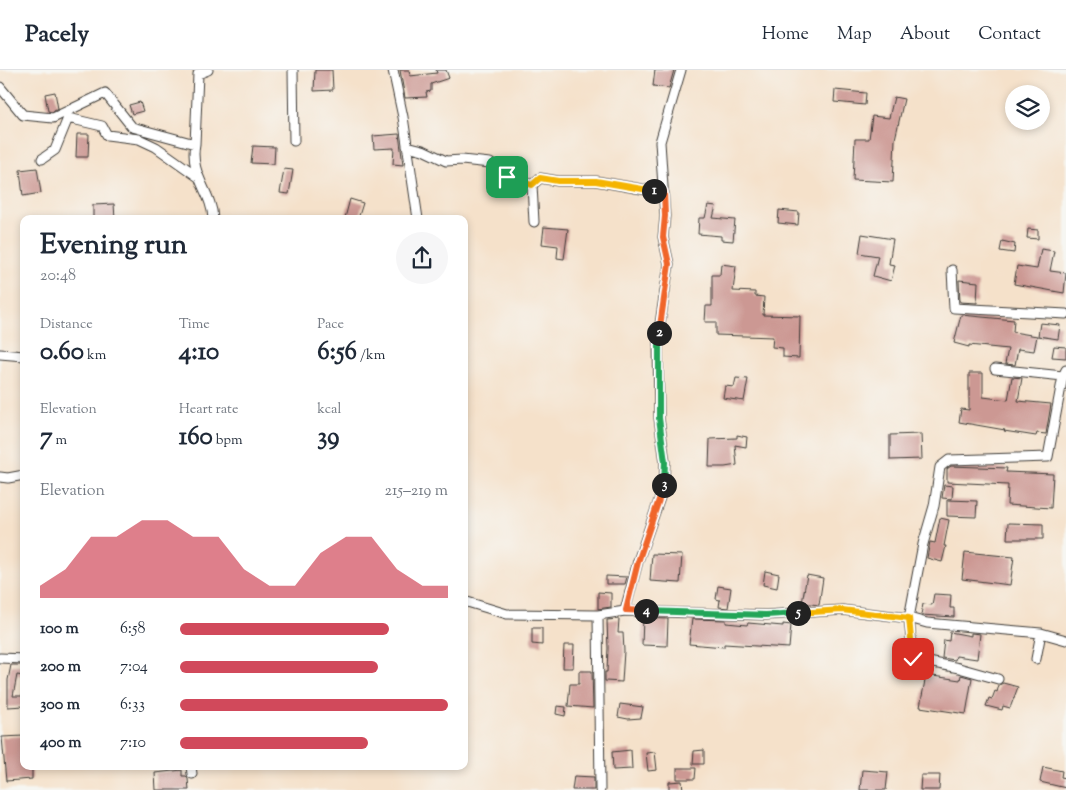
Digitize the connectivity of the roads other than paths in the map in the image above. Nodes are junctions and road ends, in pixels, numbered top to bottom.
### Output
1 (208, 70) edge
2 (293, 70) edge
3 (393, 70) edge
4 (681, 70) edge
5 (0, 87) edge
6 (294, 141) dead end
7 (195, 144) junction
8 (407, 146) junction
9 (42, 159) dead end
10 (197, 176) junction
11 (532, 185) junction
12 (664, 192) junction
13 (213, 215) edge
14 (417, 215) edge
15 (534, 222) dead end
16 (952, 270) dead end
17 (1066, 314) edge
18 (0, 354) edge
19 (20, 356) edge
20 (995, 369) dead end
21 (1064, 373) edge
22 (0, 476) edge
23 (20, 476) edge
24 (468, 602) edge
25 (626, 610) junction
26 (598, 615) junction
27 (909, 618) junction
28 (1041, 633) junction
29 (1066, 640) edge
30 (0, 658) edge
31 (20, 658) edge
32 (1036, 659) dead end
33 (998, 679) dead end
34 (600, 790) edge

1 - 7 street
2 - 6 street
3 - 8 street
4 - 12 street
5 - 7 street
7 - 10 street
8 - 11 street
8 - 14 street
9 - 10 street
10 - 13 street
11 - 12 street
11 - 15 street
12 - 25 street
16 - 17 street
18 - 19 street
20 - 21 street
21 - 27 street
22 - 23 street
24 - 26 street
25 - 26 street
25 - 27 street
26 - 34 street
27 - 28 street
27 - 33 street
28 - 29 street
28 - 32 street
30 - 31 street

